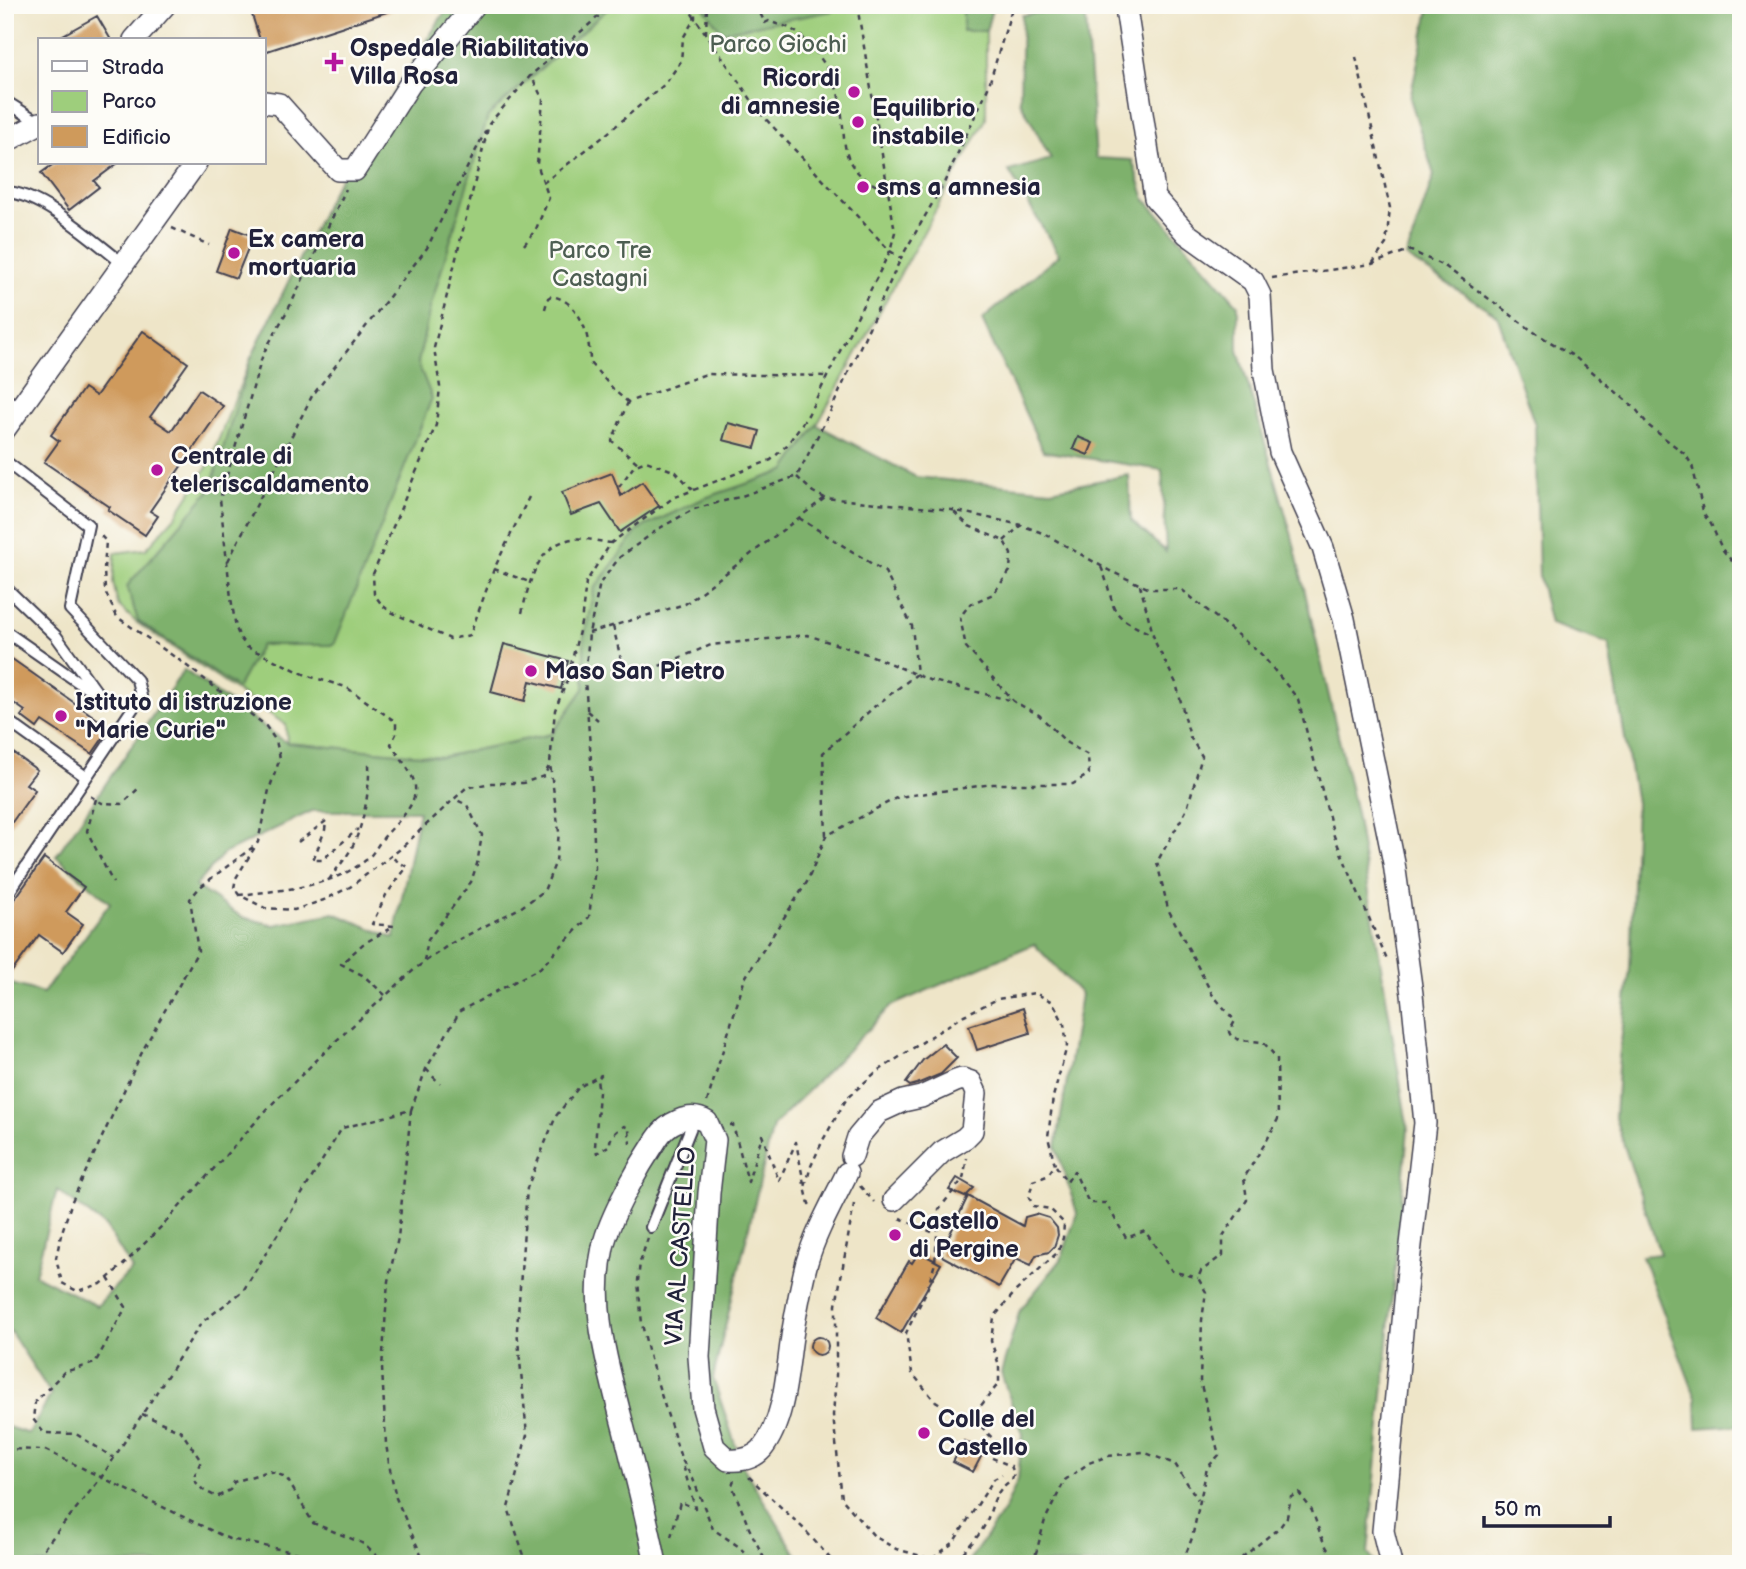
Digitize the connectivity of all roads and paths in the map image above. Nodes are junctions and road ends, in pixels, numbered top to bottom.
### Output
1 (165, 5) edge
2 (614, 5) edge
3 (686, 5) edge
4 (695, 5) edge
5 (708, 5) edge
6 (757, 5) edge
7 (857, 5) edge
8 (1013, 5) edge
9 (1128, 5) edge
10 (474, 6) edge
11 (695, 18) junction
12 (706, 34) junction
13 (136, 38) edge
14 (1356, 57) dead end
15 (531, 75) junction
16 (5, 101) edge
17 (266, 102) edge
18 (38, 122) edge
19 (38, 124) edge
20 (489, 124) junction
21 (5, 142) edge
22 (195, 164) edge
23 (355, 170) junction
24 (543, 183) junction
25 (887, 191) junction
26 (5, 192) edge
27 (157, 220) junction
28 (209, 245) dead end
29 (524, 246) dead end
30 (890, 251) junction
31 (901, 258) junction
32 (1371, 264) junction
33 (125, 265) junction
34 (1253, 281) junction
35 (545, 309) dead end
36 (827, 376) junction
37 (628, 402) junction
38 (13, 404) edge
39 (5, 429) edge
40 (5, 461) edge
41 (639, 464) junction
42 (797, 476) junction
43 (619, 487) dead end
44 (693, 490) junction
45 (528, 497) dead end
46 (825, 498) junction
47 (952, 510) junction
48 (799, 518) junction
49 (88, 525) junction
50 (1021, 526) junction
51 (1004, 541) junction
52 (611, 543) junction
53 (228, 561) junction
54 (1100, 566) junction
55 (494, 569) junction
56 (1741, 572) edge
57 (530, 582) junction
58 (1140, 585) junction
59 (5, 587) edge
60 (522, 613) dead end
61 (613, 626) junction
62 (5, 631) edge
63 (589, 634) junction
64 (1153, 635) junction
65 (917, 674) junction
66 (1013, 701) junction
67 (587, 711) junction
68 (5, 719) edge
69 (598, 720) dead end
70 (369, 763) dead end
71 (550, 764) junction
72 (86, 777) junction
73 (140, 787) dead end
74 (78, 790) junction
75 (96, 799) junction
76 (455, 799) junction
77 (358, 830) junction
78 (826, 836) junction
79 (298, 842) dead end
80 (253, 847) junction
81 (391, 857) junction
82 (329, 880) junction
83 (113, 883) dead end
84 (239, 895) junction
85 (5, 898) edge
86 (424, 962) junction
87 (1391, 965) dead end
88 (385, 995) junction
89 (426, 1069) junction
90 (440, 1084) dead end
91 (411, 1110) junction
92 (702, 1121) junction
93 (972, 1131) junction
94 (631, 1152) dead end
95 (1055, 1165) junction
96 (849, 1175) junction
97 (805, 1187) junction
98 (894, 1200) dead end
99 (945, 1216) dead end
100 (651, 1227) joint
101 (939, 1227) junction
102 (108, 1278) junction
103 (1198, 1278) junction
104 (142, 1414) junction
105 (956, 1414) dead end
106 (5, 1448) edge
107 (114, 1458) junction
108 (681, 1458) junction
109 (739, 1464) junction
110 (1002, 1475) dead end
111 (101, 1478) junction
112 (1199, 1501) junction
113 (670, 1544) dead end
114 (31, 1564) edge
115 (353, 1564) edge
116 (386, 1564) edge
117 (427, 1564) edge
118 (527, 1564) edge
119 (656, 1564) edge
120 (756, 1564) edge
121 (767, 1564) edge
122 (835, 1564) edge
123 (953, 1564) edge
124 (1033, 1564) edge
125 (1182, 1564) edge
126 (1234, 1564) edge
127 (1342, 1564) edge
128 (1391, 1564) edge

1 - 13 street
2 - 15 path
3 - 11 path
4 - 11 path
5 - 12 path
6 - 25 path
7 - 25 path
8 - 31 path
9 - 34 street
10 - 23 street
11 - 12 path
11 - 24 path
12 - 30 path
14 - 32 path
15 - 20 path
15 - 24 path
16 - 18 lane
17 - 23 street
19 - 21 street
20 - 53 path
20 - 55 path
22 - 27 street
23 - 53 path
24 - 29 path
25 - 30 path
26 - 33 lane
27 - 28 path
27 - 33 street
30 - 31 path
30 - 36 path
31 - 42 path
32 - 34 path
32 - 56 path
33 - 38 street
34 - 128 street
35 - 37 path
36 - 37 path
36 - 44 path
37 - 41 path
38 - 39 street
40 - 49 lane
41 - 43 path
41 - 44 path
42 - 46 path
42 - 63 path
44 - 52 path
45 - 55 path
46 - 47 path
46 - 48 path
47 - 50 path
47 - 51 path
48 - 61 path
48 - 65 path
49 - 72 lane
49 - 80 path
50 - 51 path
50 - 54 path
51 - 66 path
52 - 57 path
52 - 71 path
53 - 82 path
54 - 58 path
54 - 64 path
55 - 57 path
57 - 60 path
58 - 64 path
58 - 87 path
59 - 62 lane
61 - 63 path
61 - 65 path
63 - 67 path
64 - 103 path
65 - 66 path
65 - 78 path
66 - 78 path
67 - 69 path
67 - 89 path
68 - 72 lane
70 - 77 path
71 - 76 path
71 - 86 path
72 - 74 lane
73 - 75 path
74 - 75 path
74 - 85 lane
75 - 83 path
76 - 81 path
76 - 86 path
77 - 79 path
77 - 82 path
78 - 92 path
80 - 84 path
80 - 102 path
81 - 84 path
81 - 88 path
82 - 84 path
86 - 88 path
88 - 102 path
89 - 90 path
89 - 91 path
91 - 104 path
91 - 117 path
92 - 97 path
92 - 100 lane
92 - 109 street, VIA AL CASTELLO
92 - 119 street, VIA AL CASTELLO
93 - 96 street
93 - 98 street
93 - 101 path
94 - 118 path
95 - 97 path
95 - 103 path
95 - 123 path
96 - 97 path
96 - 109 street
96 - 110 path
99 - 101 path
100 - 108 path
101 - 105 path
102 - 107 path
103 - 112 path
104 - 107 path
104 - 116 path
106 - 111 path
107 - 111 path
108 - 113 path
108 - 120 path
109 - 121 path
109 - 122 path
111 - 114 path
111 - 115 path
112 - 124 path
112 - 125 path
126 - 127 path

